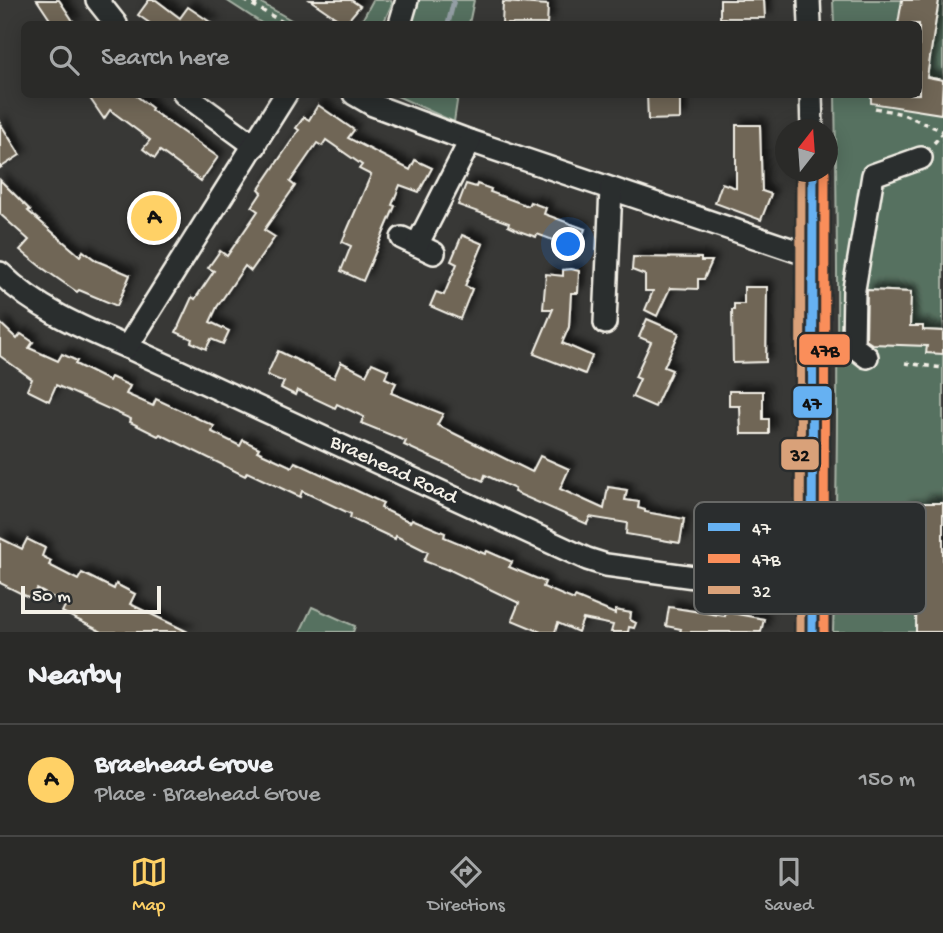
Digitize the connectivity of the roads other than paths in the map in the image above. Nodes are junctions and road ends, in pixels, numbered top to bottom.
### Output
1 (97, 0) edge
2 (407, 0) edge
3 (809, 0) edge
4 (114, 21) edge
5 (401, 21) edge
6 (810, 21) edge
7 (189, 98) edge
8 (284, 98) edge
9 (811, 98) edge
10 (375, 100) edge
11 (812, 119) edge
12 (470, 141) junction
13 (255, 146) junction
14 (921, 158) dead end
15 (813, 182) edge
16 (611, 188) junction
17 (417, 246) dead end
18 (814, 257) junction
19 (0, 273) edge
20 (605, 323) dead end
21 (814, 346) junction
22 (127, 347) junction
23 (813, 502) edge
24 (694, 577) edge
25 (812, 614) edge
26 (812, 632) edge

1 - 4 street
2 - 5 street
3 - 6 street
7 - 13 street
8 - 13 street
9 - 11 street
10 - 12 street
12 - 16 street
12 - 17 street
13 - 22 street
14 - 21 street
15 - 18 street
16 - 18 street
16 - 20 street
18 - 21 street
19 - 22 street, Braehead Road
21 - 23 street
22 - 24 street, Braehead Road
25 - 26 street

